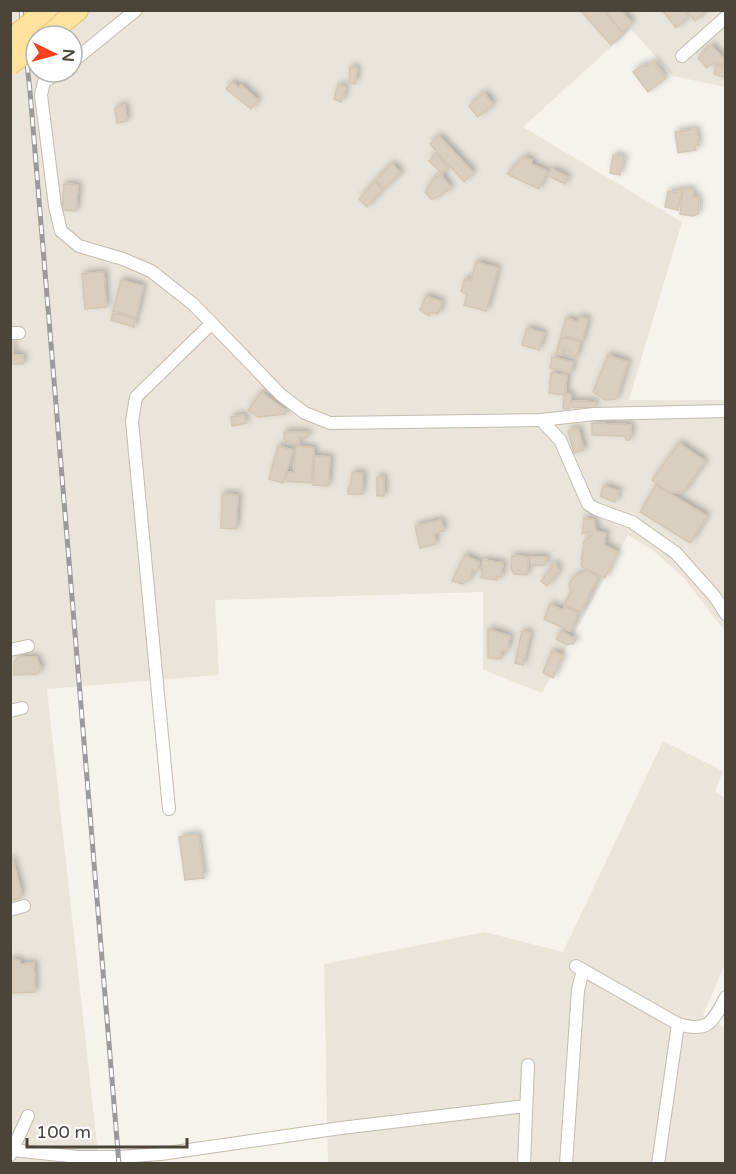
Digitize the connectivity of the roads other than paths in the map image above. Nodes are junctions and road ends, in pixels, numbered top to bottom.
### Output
1 (46, 10) edge
2 (136, 10) edge
3 (75, 13) edge
4 (726, 17) edge
5 (61, 24) edge
6 (10, 40) edge
7 (84, 52) edge
8 (24, 54) edge
9 (682, 56) dead end
10 (10, 65) edge
11 (44, 84) edge
12 (212, 323) junction
13 (726, 411) edge
14 (541, 420) junction
15 (726, 614) edge
16 (28, 646) dead end
17 (10, 650) edge
18 (169, 809) dead end
19 (24, 906) dead end
20 (10, 910) edge
21 (726, 997) edge
22 (678, 1024) junction
23 (528, 1065) dead end
24 (526, 1106) junction
25 (28, 1116) dead end
26 (12, 1152) edge
27 (524, 1164) edge
28 (566, 1164) edge
29 (658, 1164) edge

1 - 6 main road, bridge
2 - 7 street
3 - 5 main road
4 - 9 street
8 - 10 main road, bridge
11 - 12 street
12 - 14 street
12 - 18 street
13 - 14 street
14 - 15 street
16 - 17 street
19 - 20 street
21 - 22 street
22 - 28 street
22 - 29 street
23 - 24 street
24 - 26 street
24 - 27 street
25 - 26 street

